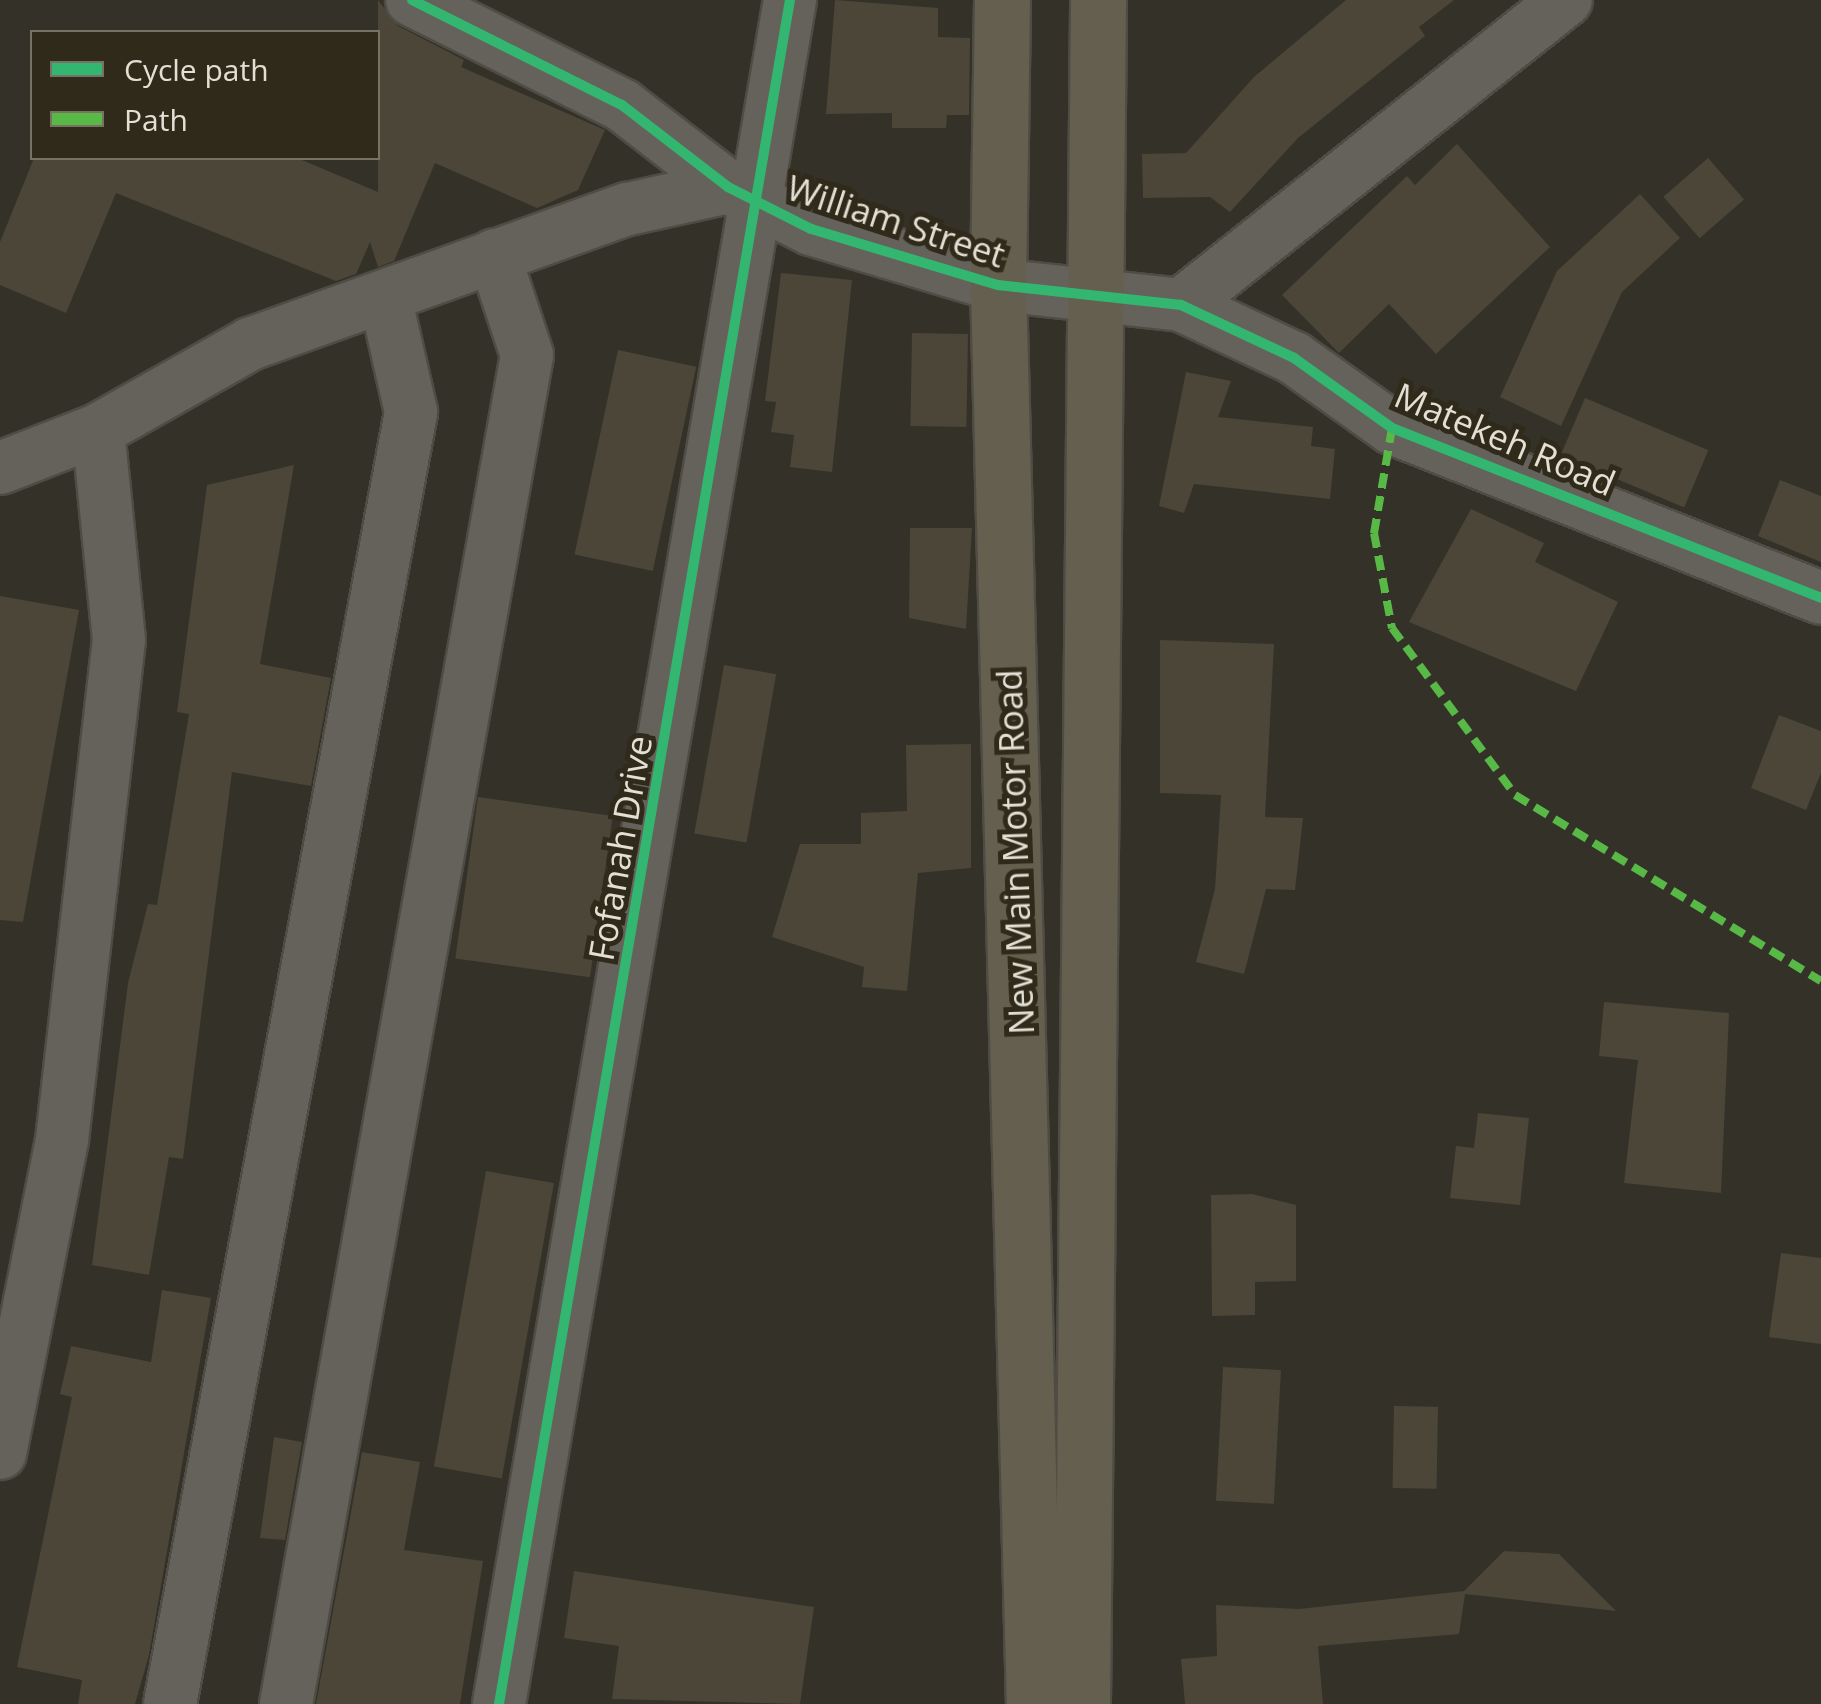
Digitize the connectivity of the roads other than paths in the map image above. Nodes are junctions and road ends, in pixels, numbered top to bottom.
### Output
1 (412, 0) edge
2 (790, 0) edge
3 (1002, 0) edge
4 (1098, 0) edge
5 (1566, 0) edge
6 (743, 196) junction
7 (494, 256) junction
8 (998, 284) junction
9 (384, 296) junction
10 (1096, 302) junction
11 (1180, 306) junction
12 (98, 430) junction
13 (0, 468) edge
14 (1821, 598) edge
15 (0, 1453) edge
16 (170, 1704) edge
17 (286, 1704) edge
18 (499, 1704) edge
19 (1034, 1704) edge
20 (1082, 1704) edge

1 - 6 street, William Street
2 - 6 street, Fofanah Drive
3 - 8 highway, New Main Motor Road
4 - 10 highway, New Main Motor Road
5 - 11 street
6 - 7 street
6 - 8 street, William Street
6 - 18 street, Fofanah Drive
7 - 9 street
7 - 17 street
8 - 10 street, William Street
8 - 19 highway, New Main Motor Road
9 - 12 street
9 - 16 street
10 - 11 street, William Street
10 - 20 highway, New Main Motor Road
11 - 14 street, Matekeh Road
12 - 13 street
12 - 15 street

